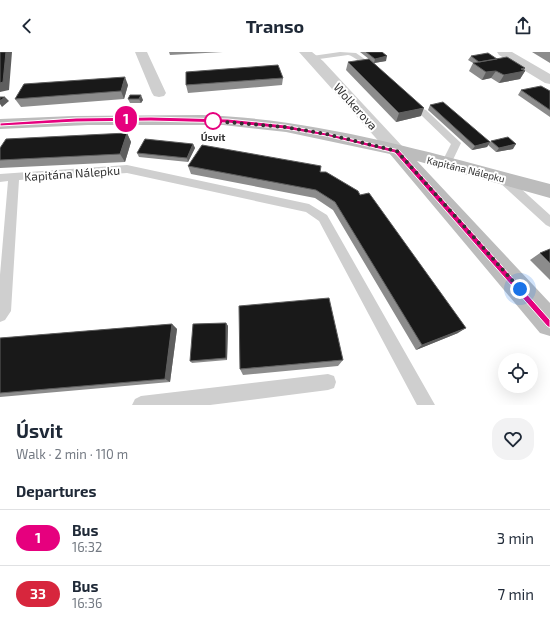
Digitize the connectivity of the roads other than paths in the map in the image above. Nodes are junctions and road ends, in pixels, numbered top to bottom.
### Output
1 (141, 52) edge
2 (503, 52) edge
3 (348, 53) edge
4 (309, 55) edge
5 (362, 60) edge
6 (550, 80) edge
7 (159, 93) dead end
8 (423, 112) edge
9 (0, 124) edge
10 (397, 151) junction
11 (446, 164) junction
12 (14, 177) junction
13 (0, 178) edge
14 (503, 179) junction
15 (550, 191) edge
16 (550, 222) edge
17 (0, 315) edge
18 (550, 323) edge
19 (328, 382) dead end
20 (141, 405) edge
21 (426, 405) edge

1 - 7 street
2 - 6 street
3 - 4 lane
3 - 5 lane
4 - 10 street, Wolkerova
8 - 11 lane
9 - 10 street, Kapitána Nálepku
10 - 11 street, Kapitána Nálepku
10 - 18 street, Wolkerova
11 - 14 street, Kapitána Nálepku
12 - 13 lane, Kapitána Nálepku
12 - 17 lane
12 - 21 lane, Kapitána Nálepku
14 - 15 street, Kapitána Nálepku
14 - 16 lane
19 - 20 lane

